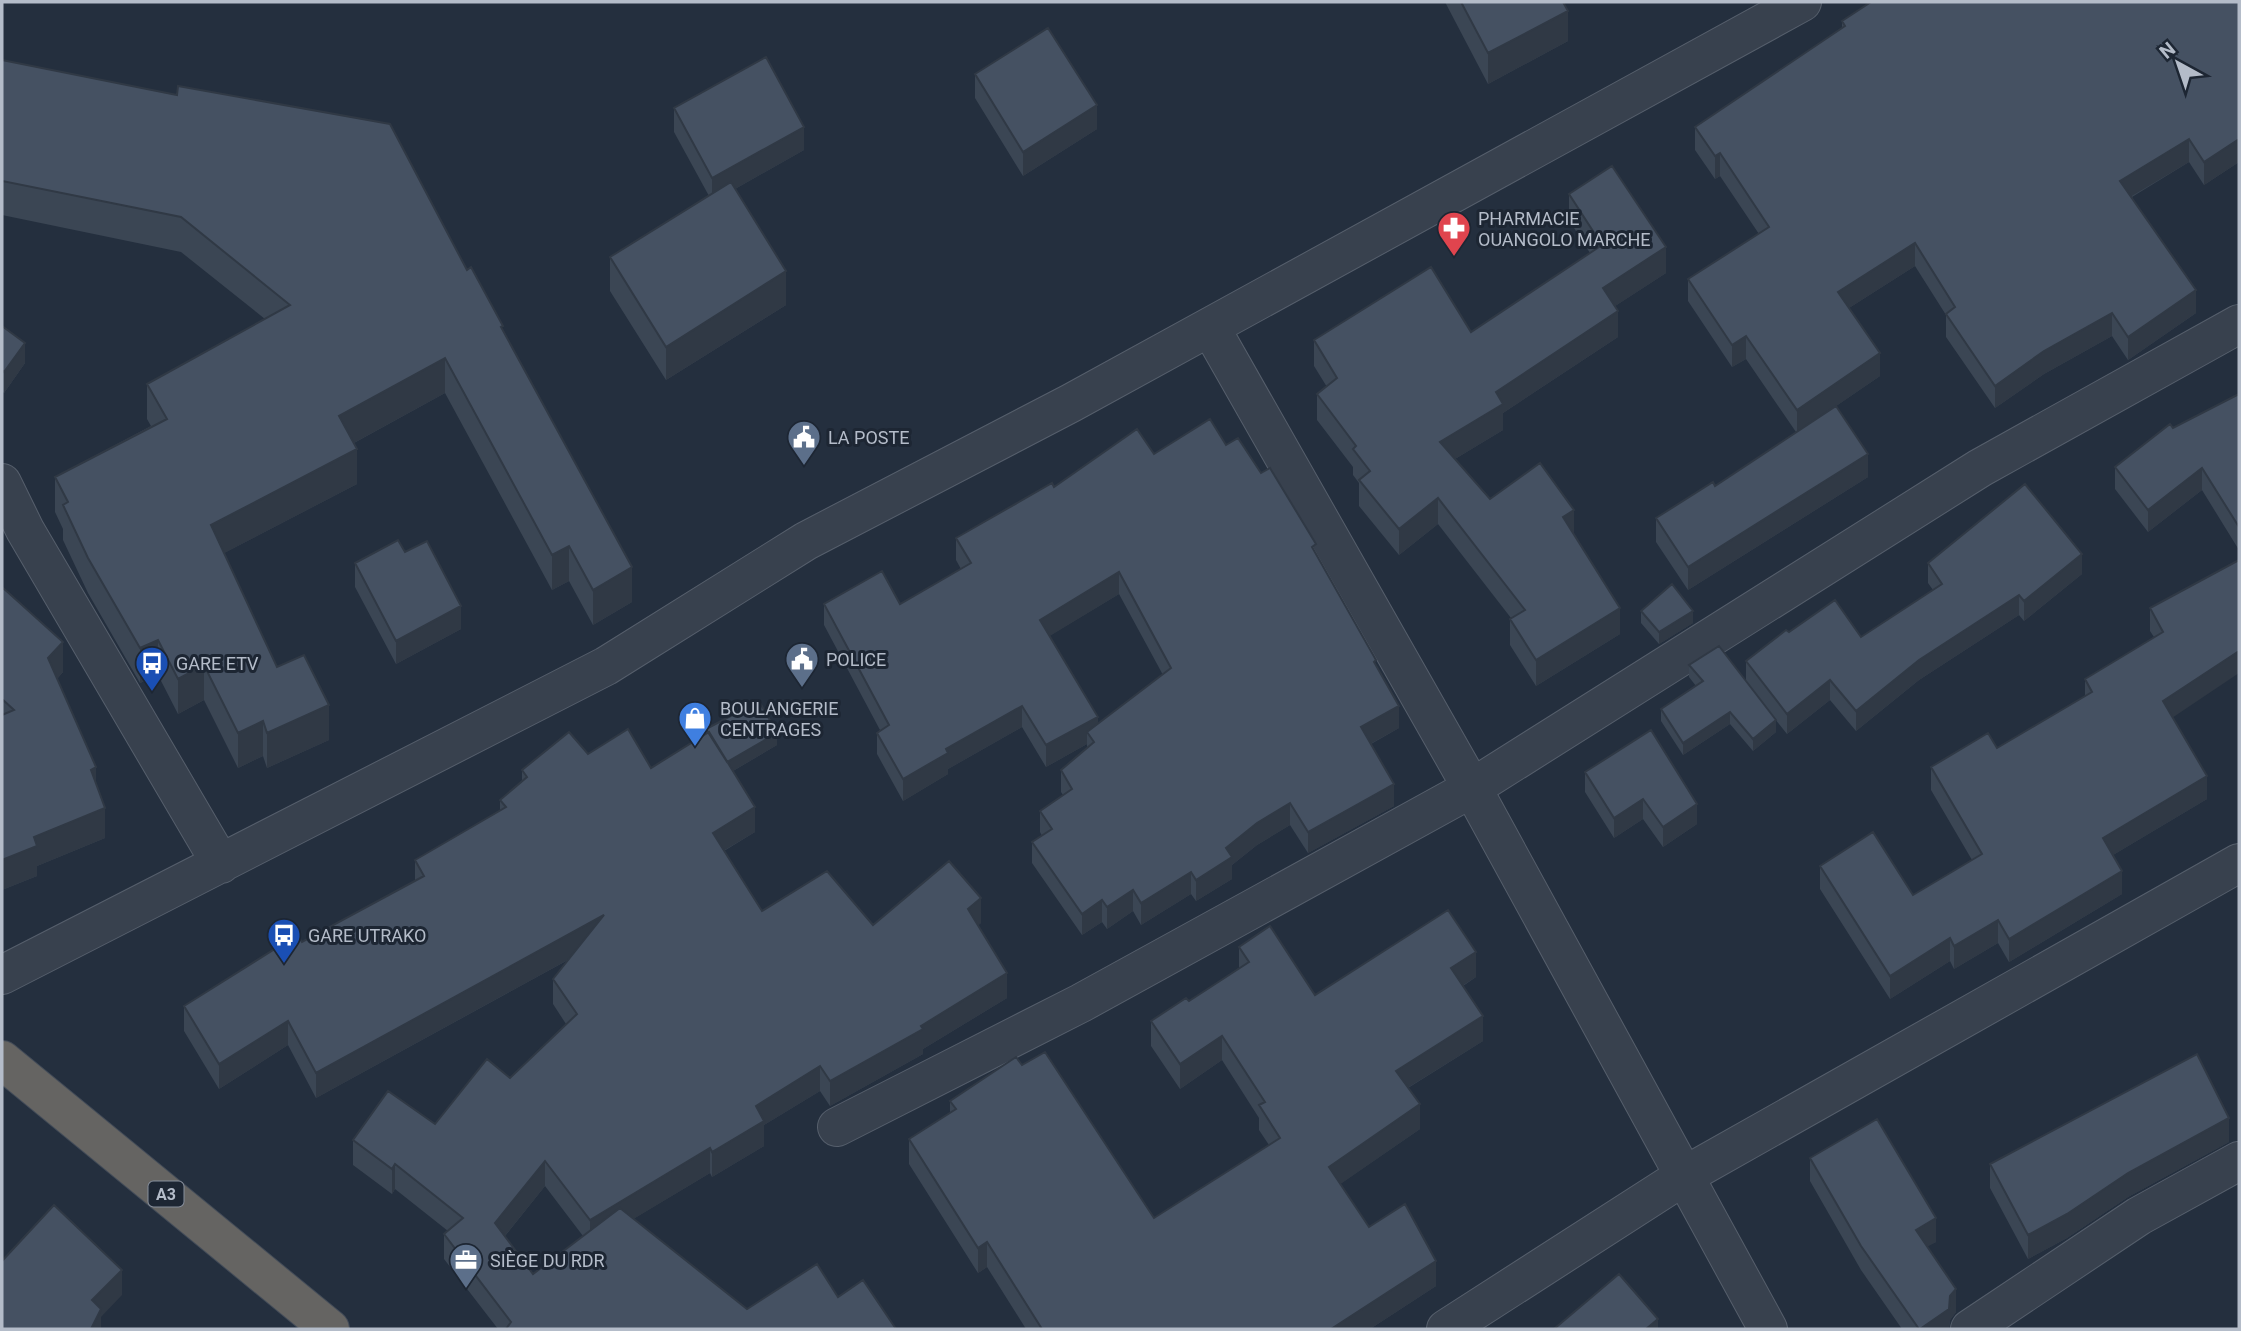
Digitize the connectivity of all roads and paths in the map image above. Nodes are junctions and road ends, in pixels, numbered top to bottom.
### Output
1 (1802, 2) edge
2 (2239, 324) edge
3 (1210, 327) junction
4 (2, 483) edge
5 (1472, 788) junction
6 (2239, 863) edge
7 (221, 864) junction
8 (2, 975) edge
9 (2, 1060) edge
10 (837, 1128) dead end
11 (2239, 1161) edge
12 (1684, 1176) junction
13 (330, 1329) edge
14 (1446, 1329) edge
15 (1768, 1329) edge
16 (1970, 1329) edge

1 - 3 street
2 - 5 street
3 - 5 street
3 - 7 street
4 - 7 street
5 - 10 street
5 - 12 street
6 - 12 street
7 - 8 street
9 - 13 highway, A3
11 - 16 street
12 - 14 street
12 - 15 street

